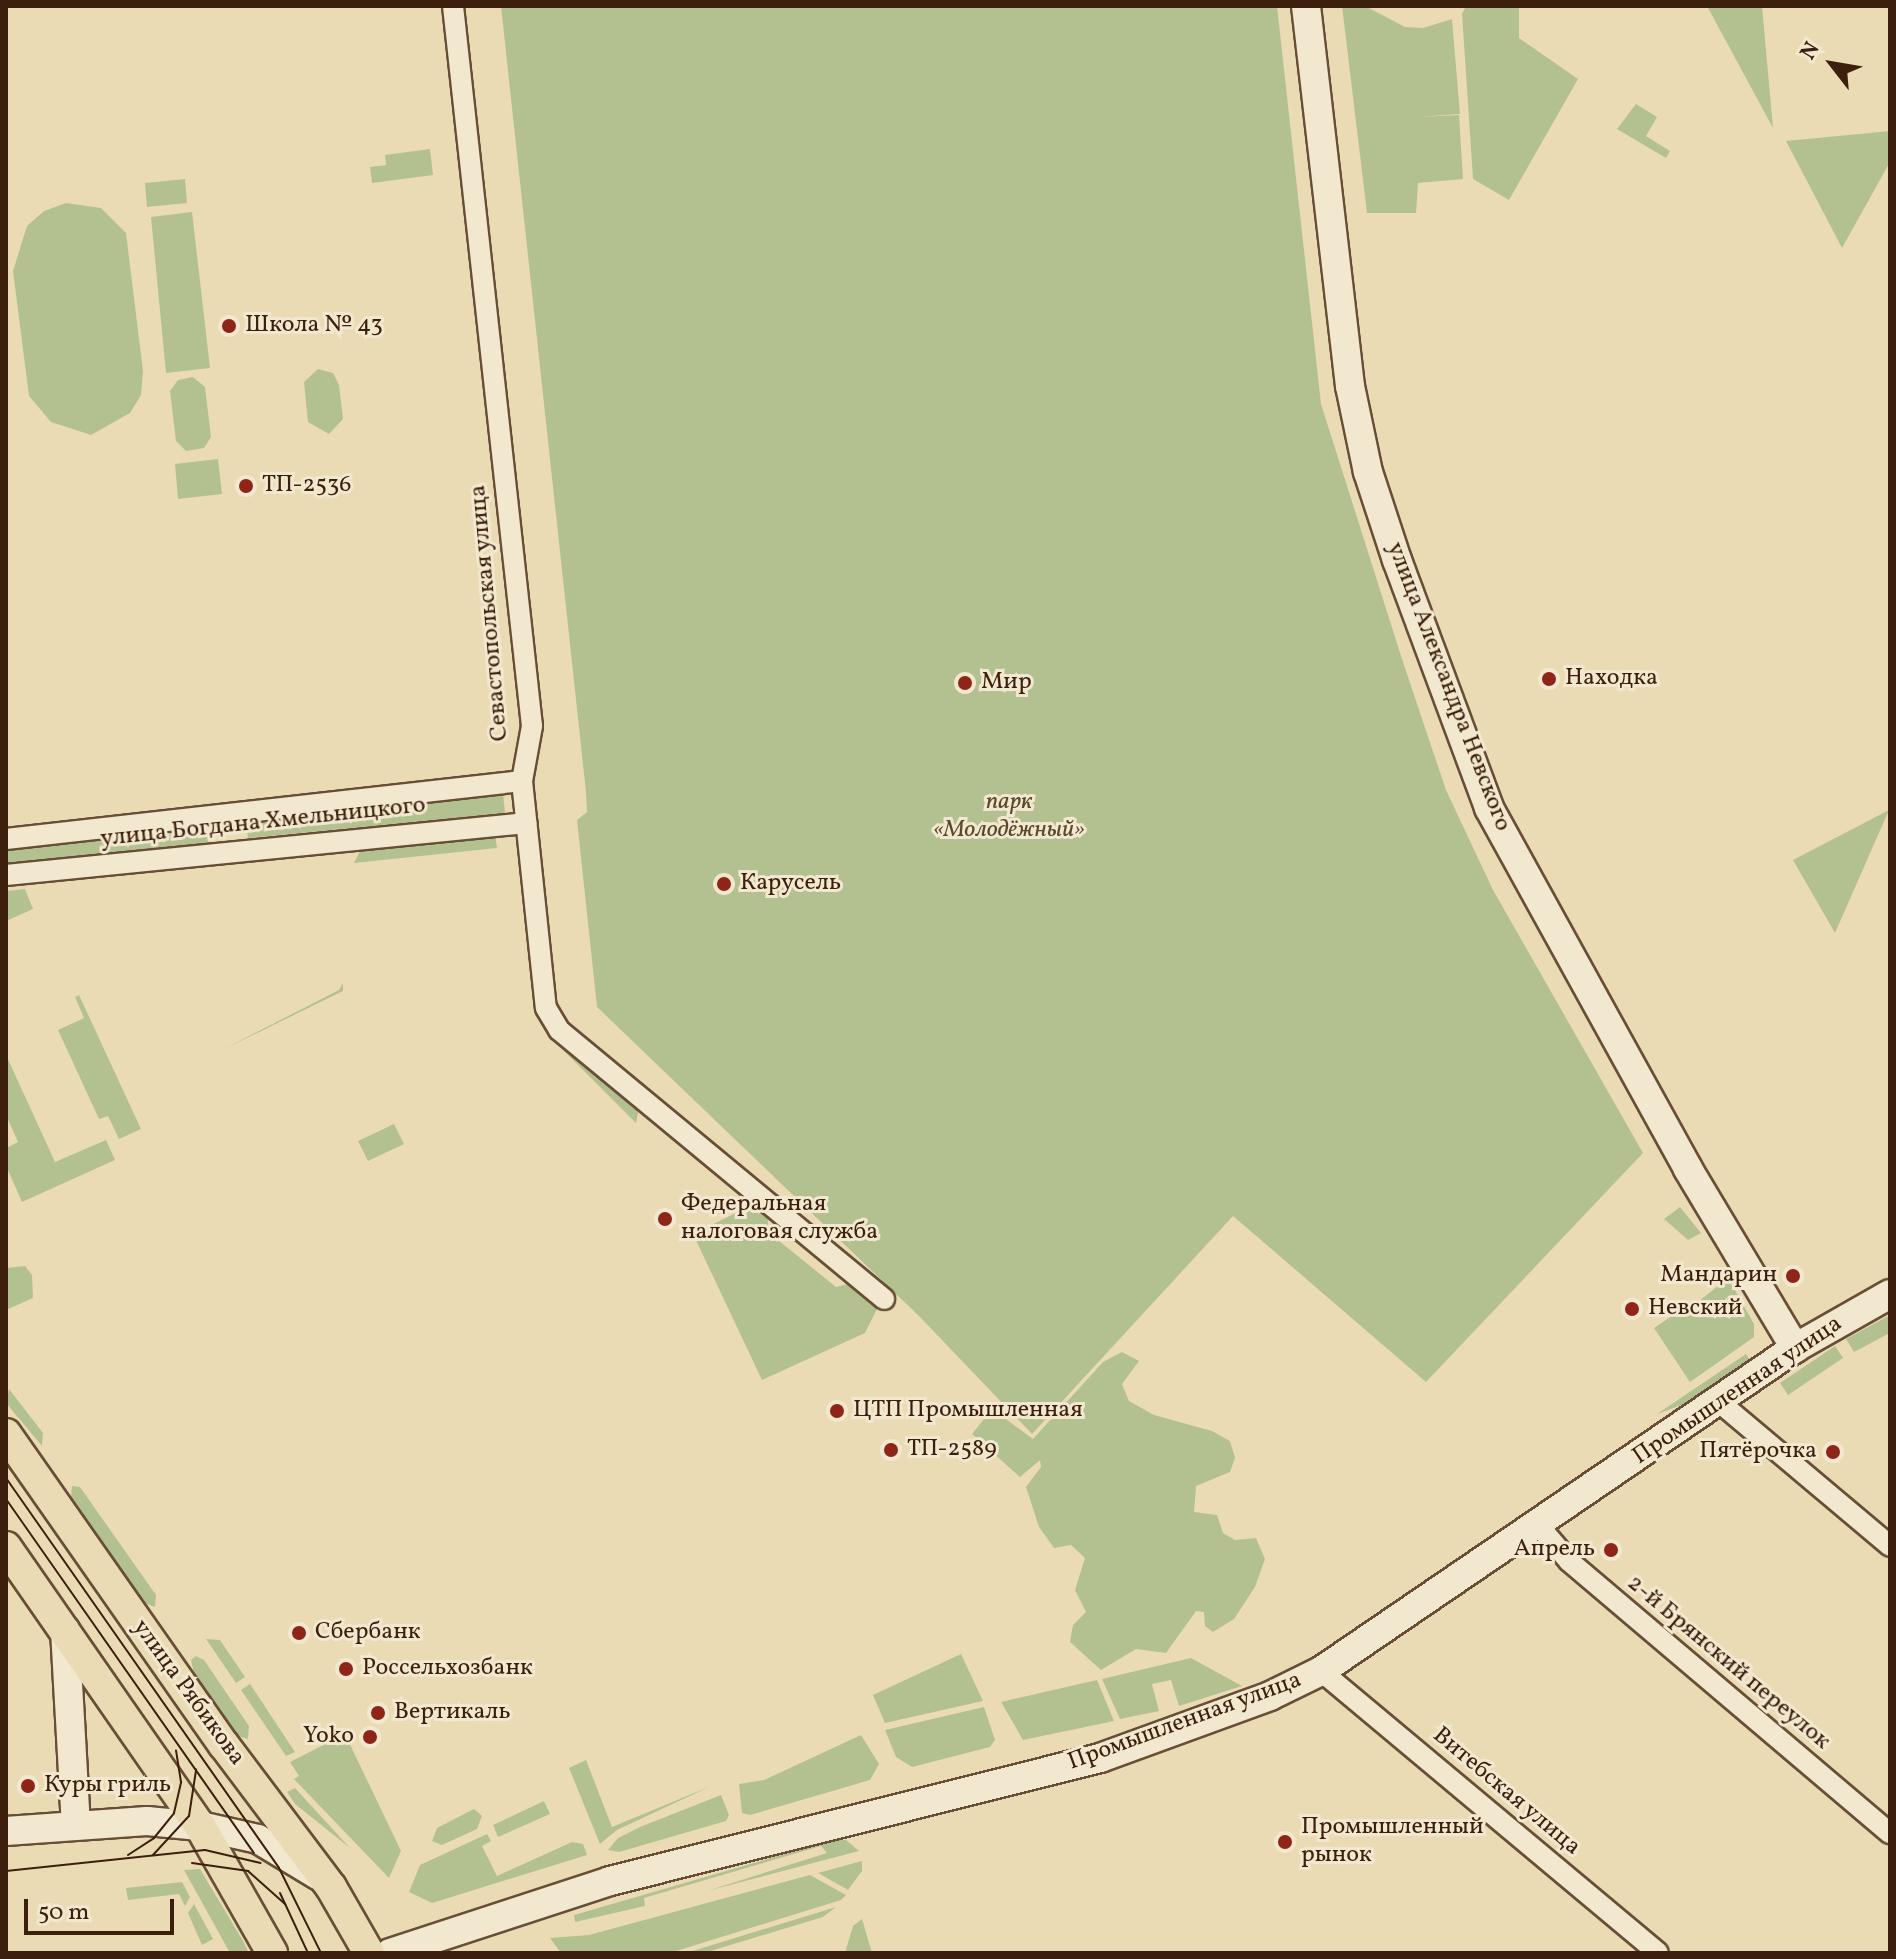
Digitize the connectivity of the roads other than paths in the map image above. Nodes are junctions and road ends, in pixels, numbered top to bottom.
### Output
1 (453, 6) edge
2 (1306, 6) edge
3 (522, 781) junction
4 (526, 823) junction
5 (6, 839) edge
6 (6, 875) edge
7 (1890, 1294) edge
8 (884, 1299) dead end
9 (1795, 1348) junction
10 (1718, 1401) junction
11 (6, 1434) edge
12 (1539, 1526) junction
13 (1890, 1546) edge
14 (6, 1547) edge
15 (65, 1630) junction
16 (1321, 1671) junction
17 (76, 1825) junction
18 (200, 1826) junction
19 (6, 1831) edge
20 (1890, 1833) edge
21 (331, 1887) junction
22 (272, 1953) edge
23 (369, 1953) edge
24 (390, 1953) edge
25 (1658, 1953) edge

1 - 3 street, Севастопольская улица
2 - 9 street, улица Александра Невского
3 - 4 street, Севастопольская улица
3 - 5 street
4 - 6 street, улица Богдана Хмельницкого
4 - 8 street, Севастопольская улица
7 - 9 street, Промышленная улица
9 - 10 street, Промышленная улица
10 - 12 street, Промышленная улица
10 - 13 street
11 - 21 main road, улица Рябикова
12 - 16 street, Промышленная улица
12 - 20 street, 2-й Брянский переулок
14 - 15 main road
15 - 17 street
15 - 18 main road
16 - 24 street, Промышленная улица
16 - 25 street, Витебская улица
17 - 18 street
17 - 19 street
18 - 21 street
18 - 22 main road
21 - 23 main road, улица Рябикова

